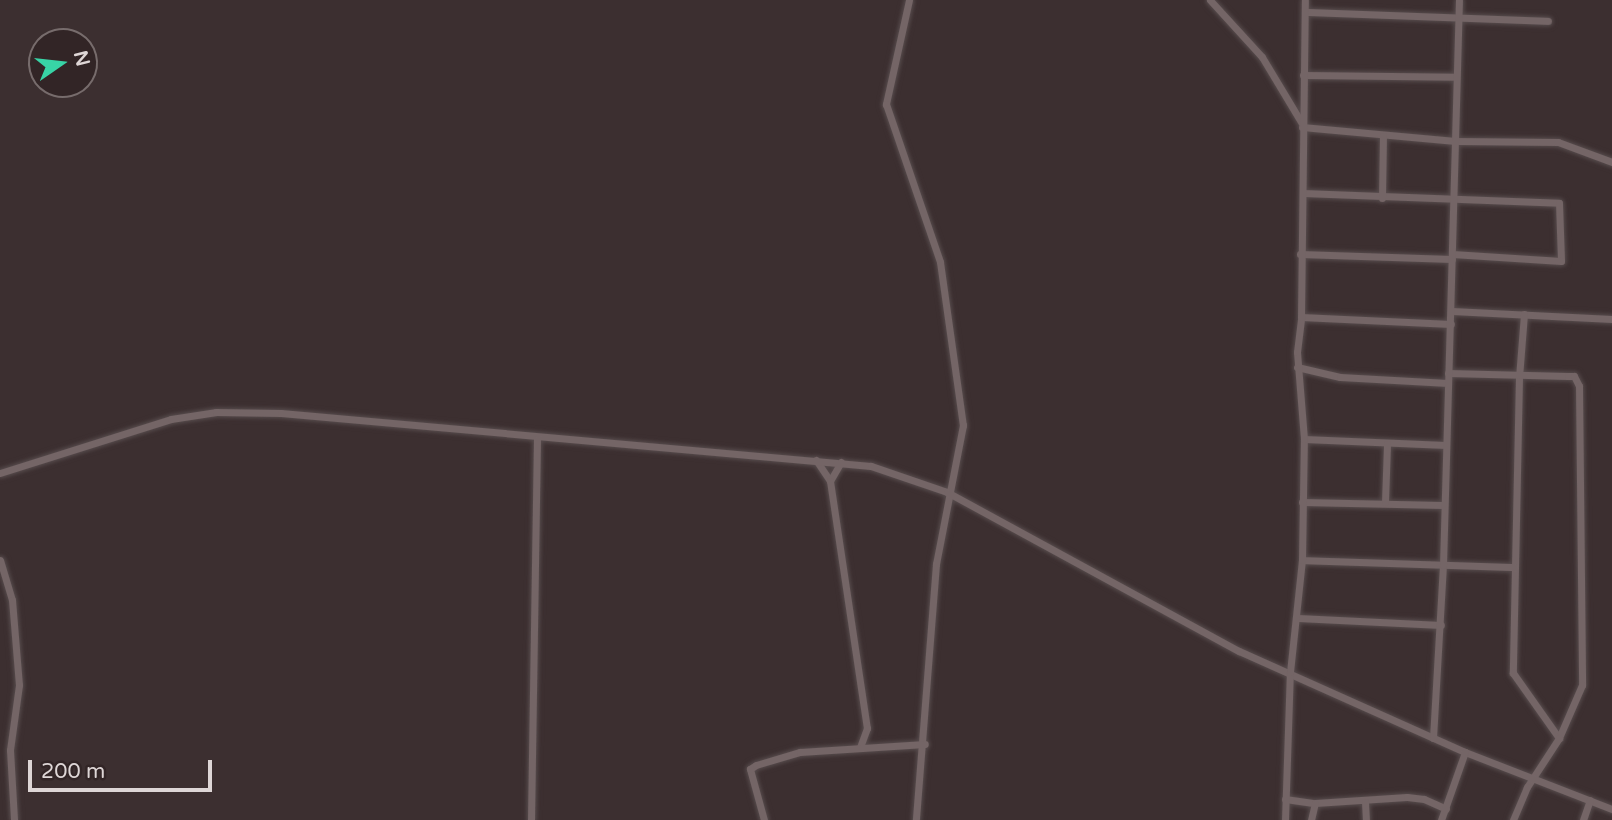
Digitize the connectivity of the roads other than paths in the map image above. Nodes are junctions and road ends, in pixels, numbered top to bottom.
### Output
1 (909, 0) edge
2 (1210, 0) edge
3 (1305, 0) edge
4 (1459, 0) edge
5 (1305, 12) junction
6 (1458, 18) junction
7 (1548, 21) dead end
8 (1303, 75) junction
9 (1456, 77) junction
10 (1301, 125) junction
11 (1383, 136) junction
12 (1455, 141) junction
13 (1612, 162) edge
14 (1303, 193) junction
15 (1382, 198) junction
16 (1453, 199) junction
17 (1300, 254) junction
18 (1452, 257) junction
19 (1452, 311) junction
20 (1524, 314) junction
21 (1301, 317) junction
22 (1612, 319) edge
23 (1451, 324) junction
24 (1297, 367) junction
25 (1448, 373) junction
26 (1519, 377) junction
27 (1448, 383) junction
28 (537, 439) junction
29 (1304, 439) junction
30 (1387, 443) junction
31 (1446, 445) junction
32 (816, 460) junction
33 (841, 462) junction
34 (0, 473) edge
35 (830, 481) junction
36 (947, 492) junction
37 (1302, 502) junction
38 (1385, 502) junction
39 (1443, 505) junction
40 (0, 560) edge
41 (1302, 560) junction
42 (1443, 565) junction
43 (1515, 568) junction
44 (1298, 618) junction
45 (1441, 625) junction
46 (1290, 672) junction
47 (1433, 738) junction
48 (1559, 738) junction
49 (925, 744) junction
50 (860, 747) junction
51 (1465, 752) junction
52 (1535, 778) junction
53 (1285, 799) junction
54 (1590, 800) junction
55 (1365, 802) junction
56 (1315, 803) junction
57 (1446, 809) junction
58 (1612, 809) edge
59 (16, 819) edge
60 (531, 820) edge
61 (764, 820) edge
62 (916, 820) edge
63 (1284, 820) edge
64 (1311, 820) edge
65 (1366, 820) edge
66 (1441, 820) edge
67 (1513, 820) edge
68 (1583, 820) edge

1 - 36 street
2 - 10 street
3 - 5 street
4 - 6 street
5 - 6 street
5 - 8 street
6 - 7 street
6 - 9 street
8 - 9 street
8 - 10 street
9 - 12 street
10 - 11 street
10 - 14 street
11 - 12 street
11 - 15 street
12 - 13 street
12 - 16 street
14 - 15 street
14 - 17 street
15 - 16 street
16 - 18 street
16 - 18 street
17 - 18 street
17 - 21 street
18 - 19 street
19 - 20 street
19 - 23 street
20 - 22 street
20 - 26 street
21 - 23 street
21 - 24 street
23 - 25 street
24 - 27 street
24 - 29 street
25 - 26 street
25 - 27 street
26 - 43 street
26 - 48 street
27 - 31 street
28 - 32 street
28 - 34 street
28 - 60 street
29 - 30 street
29 - 37 street
30 - 31 street
30 - 38 street
31 - 39 street
32 - 33 street
32 - 35 street
33 - 35 street
33 - 36 street
35 - 50 street
36 - 46 street
36 - 49 street
37 - 38 street
37 - 41 street
38 - 39 street
39 - 42 street
40 - 59 street
41 - 42 street
41 - 44 street
42 - 43 street
42 - 45 street
43 - 48 street
44 - 45 street
44 - 46 street
45 - 47 street
46 - 47 street
46 - 53 street
47 - 51 street
48 - 52 street
49 - 50 street
49 - 62 street
50 - 61 street
51 - 52 street
51 - 57 street
52 - 54 street
52 - 67 street
53 - 56 street
53 - 63 street
54 - 58 street
54 - 68 street
55 - 56 street
55 - 57 street
55 - 65 street
56 - 64 street
57 - 66 street

